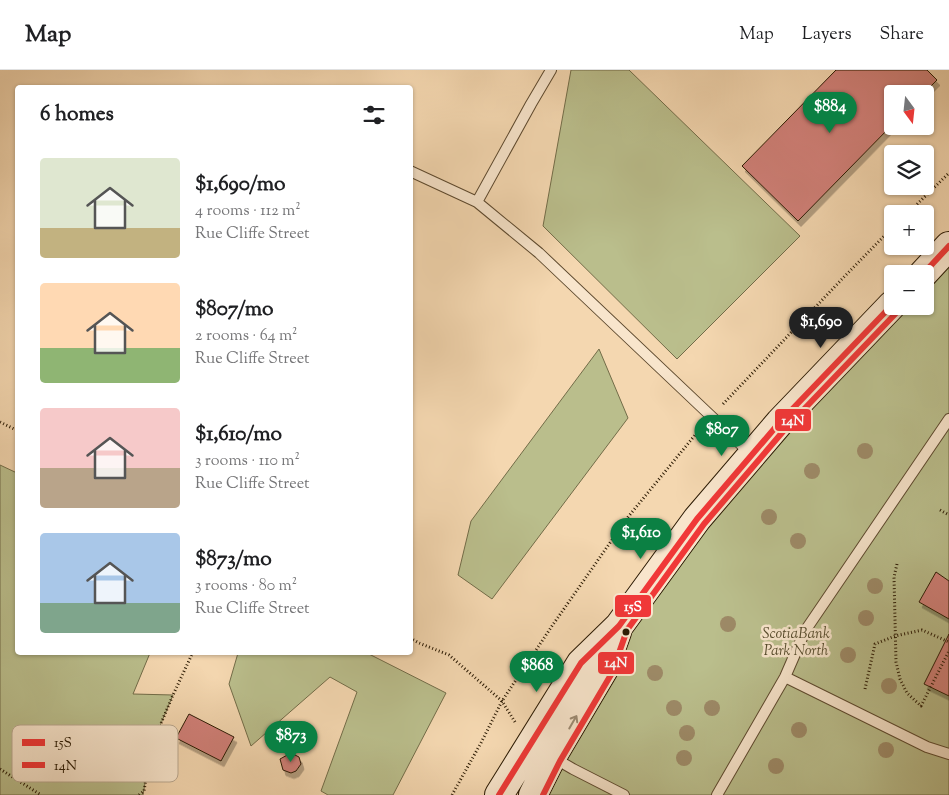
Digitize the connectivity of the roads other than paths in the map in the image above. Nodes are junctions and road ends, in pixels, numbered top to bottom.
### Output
1 (551, 70) edge
2 (413, 172) edge
3 (477, 202) junction
4 (949, 246) edge
5 (931, 265) edge
6 (884, 313) edge
7 (949, 418) edge
8 (752, 455) junction
9 (785, 677) junction
10 (541, 752) junction
11 (949, 754) edge
12 (518, 790) edge
13 (624, 795) edge
14 (716, 795) edge

1 - 3 lane
2 - 3 lane
3 - 8 lane
4 - 5 main road
6 - 8 main road
7 - 9 lane
8 - 10 main road
9 - 11 lane
9 - 14 lane
10 - 12 main road
10 - 13 lane

